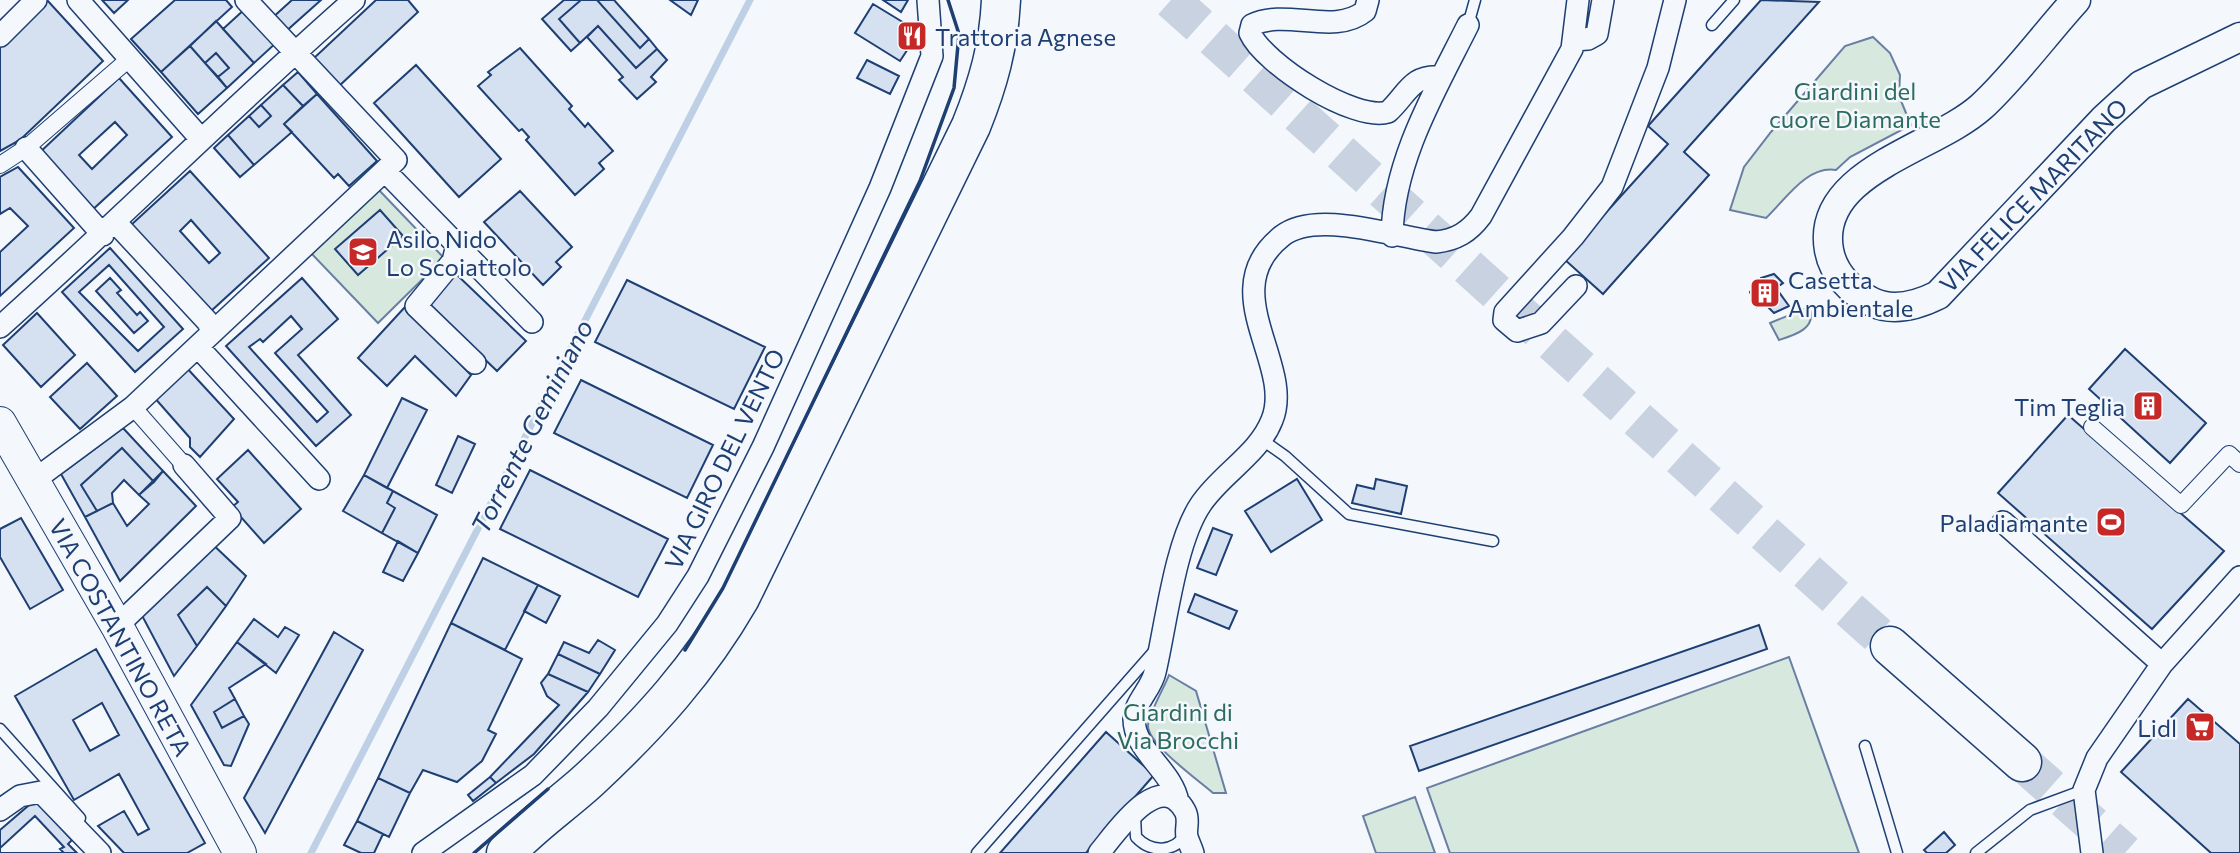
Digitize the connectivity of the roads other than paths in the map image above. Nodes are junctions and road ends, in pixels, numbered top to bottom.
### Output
1 (36, 0) edge
2 (78, 0) edge
3 (246, 0) edge
4 (354, 0) edge
5 (928, 0) edge
6 (1000, 0) edge
7 (1368, 0) edge
8 (1475, 0) edge
9 (1578, 0) edge
10 (1603, 0) edge
11 (1675, 0) edge
12 (1734, 0) edge
13 (2076, 0) edge
14 (1468, 25) joint
15 (1712, 25) dead end
16 (0, 36) edge
17 (2240, 37) edge
18 (1573, 40) junction
19 (295, 52) junction
20 (129, 59) junction
21 (1441, 77) junction
22 (200, 138) junction
23 (26, 148) junction
24 (0, 165) edge
25 (385, 171) junction
26 (109, 229) junction
27 (1392, 236) junction
28 (457, 245) junction
29 (1576, 286) dead end
30 (532, 322) dead end
31 (0, 327) edge
32 (213, 332) junction
33 (198, 348) junction
34 (475, 363) dead end
35 (134, 407) junction
36 (2092, 426) dead end
37 (1, 428) edge
38 (1261, 439) junction
39 (2240, 464) edge
40 (184, 465) joint
41 (319, 479) dead end
42 (33, 481) junction
43 (2003, 522) dead end
44 (1493, 541) dead end
45 (2240, 577) edge
46 (117, 626) junction
47 (1162, 642) junction
48 (1890, 646) tunnel mouth
49 (2162, 664) junction
50 (0, 729) edge
51 (1865, 746) dead end
52 (2022, 762) tunnel mouth
53 (2084, 790) junction
54 (1178, 802) junction
55 (0, 810) edge
56 (1137, 810) junction
57 (1189, 844) edge
58 (100, 853) edge
59 (113, 853) edge
60 (240, 853) edge
61 (423, 853) edge
62 (506, 853) edge
63 (977, 853) edge
64 (1099, 853) edge
65 (1897, 853) edge
66 (1976, 853) edge
67 (2092, 853) edge

1 - 16 street
2 - 20 street
3 - 19 street
4 - 19 street
5 - 61 street, VIA GIRO DEL VENTO
6 - 62 highway
7 - 21 street
8 - 14 lane
9 - 18 street
10 - 18 street
11 - 29 street
12 - 15 lane
13 - 17 street, VIA FELICE MARITANO
14 - 21 street
18 - 27 street
19 - 22 street
19 - 25 street
20 - 22 street
20 - 23 street
21 - 27 street
22 - 26 street
23 - 24 street
23 - 26 street
25 - 28 street
25 - 32 street
26 - 31 street
26 - 32 street
27 - 38 street
28 - 30 street
28 - 34 street
32 - 33 street
33 - 35 street
33 - 41 street
35 - 40 street
35 - 42 street
36 - 39 street
37 - 42 main road, VIA COSTANTINO RETA
38 - 44 lane
38 - 47 street
40 - 46 street
42 - 46 main road, VIA COSTANTINO RETA
43 - 49 street
45 - 49 street
46 - 60 main road, VIA COSTANTINO RETA
47 - 54 street
47 - 63 lane
48 - 52 highway
49 - 53 street
50 - 59 lane
51 - 65 lane
53 - 66 lane
53 - 67 street
54 - 56 street
54 - 57 street
55 - 58 street
56 - 57 lane
56 - 64 street

